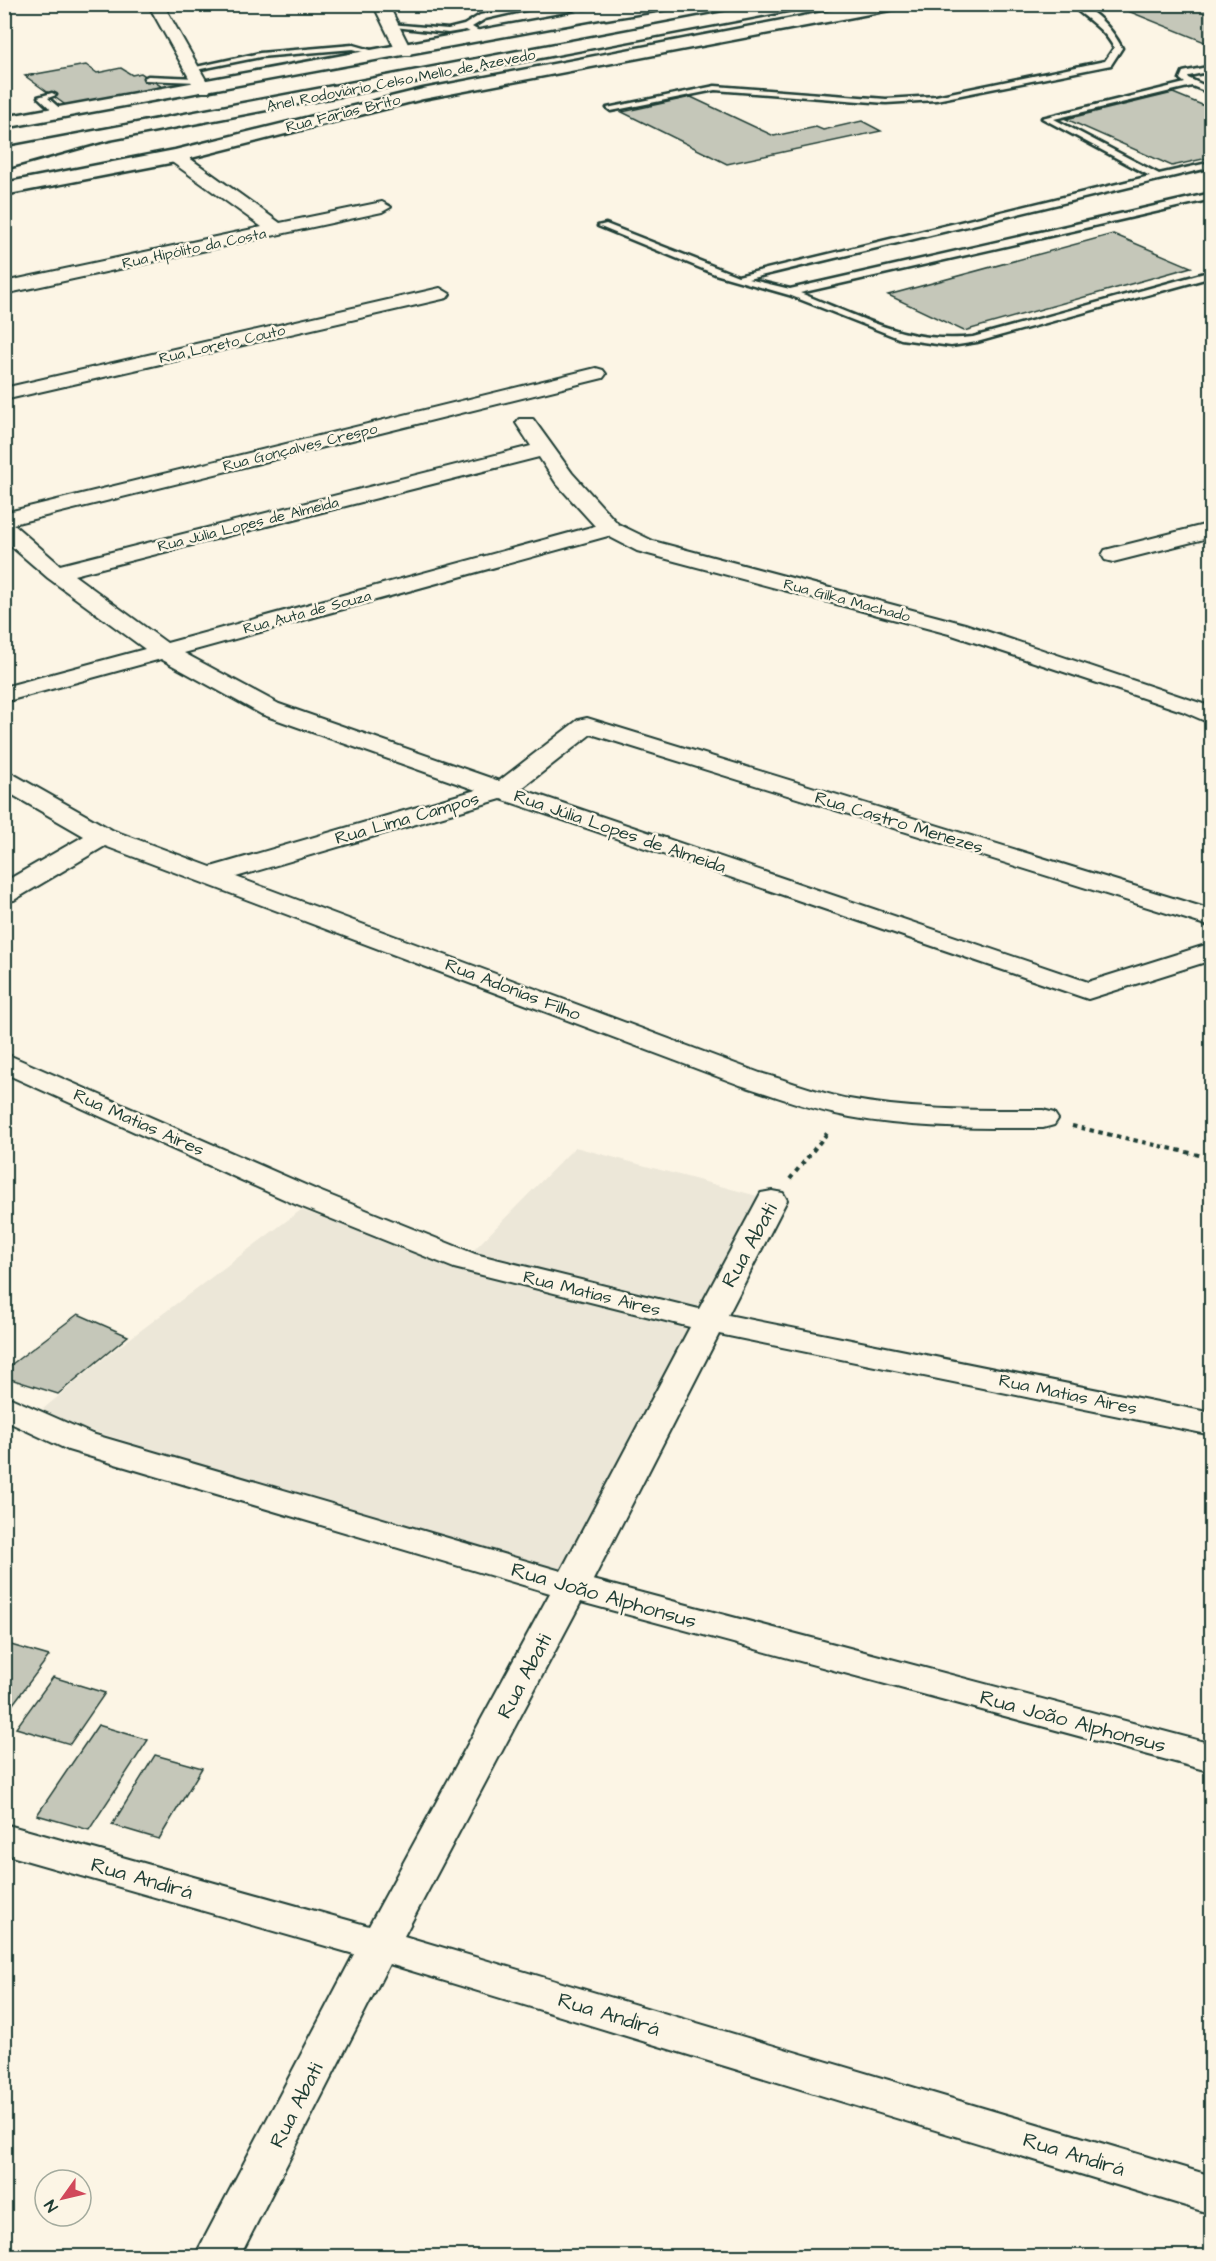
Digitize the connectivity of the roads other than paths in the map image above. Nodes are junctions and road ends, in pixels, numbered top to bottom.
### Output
1 (155, 4) edge
2 (380, 4) edge
3 (529, 4) edge
4 (649, 4) edge
5 (668, 4) edge
6 (725, 4) edge
7 (798, 4) edge
8 (895, 4) edge
9 (1074, 4) edge
10 (598, 12) edge
11 (390, 26) junction
12 (467, 27) junction
13 (483, 37) junction
14 (404, 52) junction
15 (618, 57) junction
16 (1212, 68) edge
17 (148, 78) dead end
18 (197, 79) junction
19 (381, 83) junction
20 (1190, 84) junction
21 (1212, 92) edge
22 (52, 96) dead end
23 (610, 108) dead end
24 (61, 114) junction
25 (4, 123) edge
26 (102, 136) junction
27 (4, 141) edge
28 (4, 154) edge
29 (175, 156) junction
30 (4, 163) edge
31 (1212, 164) edge
32 (1158, 177) junction
33 (4, 189) edge
34 (1212, 196) edge
35 (382, 207) dead end
36 (603, 226) dead end
37 (277, 230) junction
38 (1212, 274) edge
39 (737, 278) junction
40 (4, 288) edge
41 (790, 292) junction
42 (440, 294) dead end
43 (596, 374) dead end
44 (4, 394) edge
45 (526, 423) dead end
46 (545, 449) junction
47 (4, 520) edge
48 (4, 528) edge
49 (610, 529) junction
50 (1212, 530) edge
51 (1113, 555) dead end
52 (56, 573) junction
53 (163, 651) junction
54 (4, 695) edge
55 (1212, 717) edge
56 (587, 725) joint
57 (4, 779) edge
58 (502, 791) junction
59 (103, 836) junction
60 (210, 876) junction
61 (4, 894) edge
62 (1212, 918) edge
63 (1212, 951) edge
64 (4, 1062) edge
65 (1042, 1119) road end
66 (772, 1200) road end
67 (707, 1321) junction
68 (4, 1406) edge
69 (1212, 1424) edge
70 (571, 1587) junction
71 (1212, 1758) edge
72 (4, 1839) edge
73 (379, 1945) junction
74 (1212, 2195) edge
75 (217, 2256) edge

1 - 18 street
2 - 11 street
3 - 12 lane
4 - 10 main road, Anel Rodoviário Celso Mello de Azevedo
5 - 10 main road
6 - 27 main road, Anel Rodoviário Celso Mello de Azevedo
7 - 19 main road, Anel Rodoviário Celso Mello de Azevedo
8 - 15 main road, Rua Farias Brito
9 - 23 lane
10 - 13 main road, Anel Rodoviário Celso Mello de Azevedo
11 - 12 lane
11 - 14 street
12 - 13 lane
13 - 14 main road, Anel Rodoviário Celso Mello de Azevedo
14 - 18 main road, Anel Rodoviário Celso Mello de Azevedo
15 - 19 main road
15 - 29 main road, Rua Farias Brito
16 - 20 lane
17 - 18 lane
18 - 24 main road, Anel Rodoviário Celso Mello de Azevedo
19 - 26 main road, Anel Rodoviário Celso Mello de Azevedo
20 - 21 lane
20 - 32 lane
22 - 24 lane
24 - 25 main road, Anel Rodoviário Celso Mello de Azevedo
26 - 28 main road, Anel Rodoviário Celso Mello de Azevedo
26 - 30 main road
29 - 33 main road, Rua Farias Brito
29 - 37 street
31 - 32 lane
32 - 39 lane
34 - 41 lane
35 - 37 street, Rua Hipólito da Costa
36 - 39 lane
37 - 40 street, Rua Hipólito da Costa
38 - 41 lane
39 - 41 lane
42 - 44 street, Rua Loreto Couto
43 - 47 street, Rua Gonçalves Crespo
45 - 46 street, Rua Gilka Machado
46 - 49 street, Rua Gilka Machado
46 - 52 street, Rua Júlia Lopes de Almeida
48 - 52 street, Rua Júlia Lopes de Almeida
49 - 53 street, Rua Auta de Souza
49 - 55 street, Rua Gilka Machado
50 - 51 street
52 - 53 street, Rua Júlia Lopes de Almeida
53 - 54 street, Rua Auta de Souza
53 - 58 street, Rua Júlia Lopes de Almeida
56 - 58 street, Rua Lima Campos
56 - 62 street, Rua Castro Menezes
57 - 59 street, Rua Adonias Filho
58 - 60 street, Rua Lima Campos
58 - 63 street, Rua Júlia Lopes de Almeida
59 - 60 street, Rua Adonias Filho
59 - 61 street
60 - 65 street, Rua Adonias Filho
64 - 67 street, Rua Matias Aires
66 - 67 street, Rua Abati
67 - 69 street, Rua Matias Aires
67 - 70 street, Rua Abati
68 - 70 street, Rua João Alphonsus
70 - 71 street, Rua João Alphonsus
70 - 73 street, Rua Abati
72 - 73 street, Rua Andirá
73 - 74 street, Rua Andirá
73 - 75 street, Rua Abati

